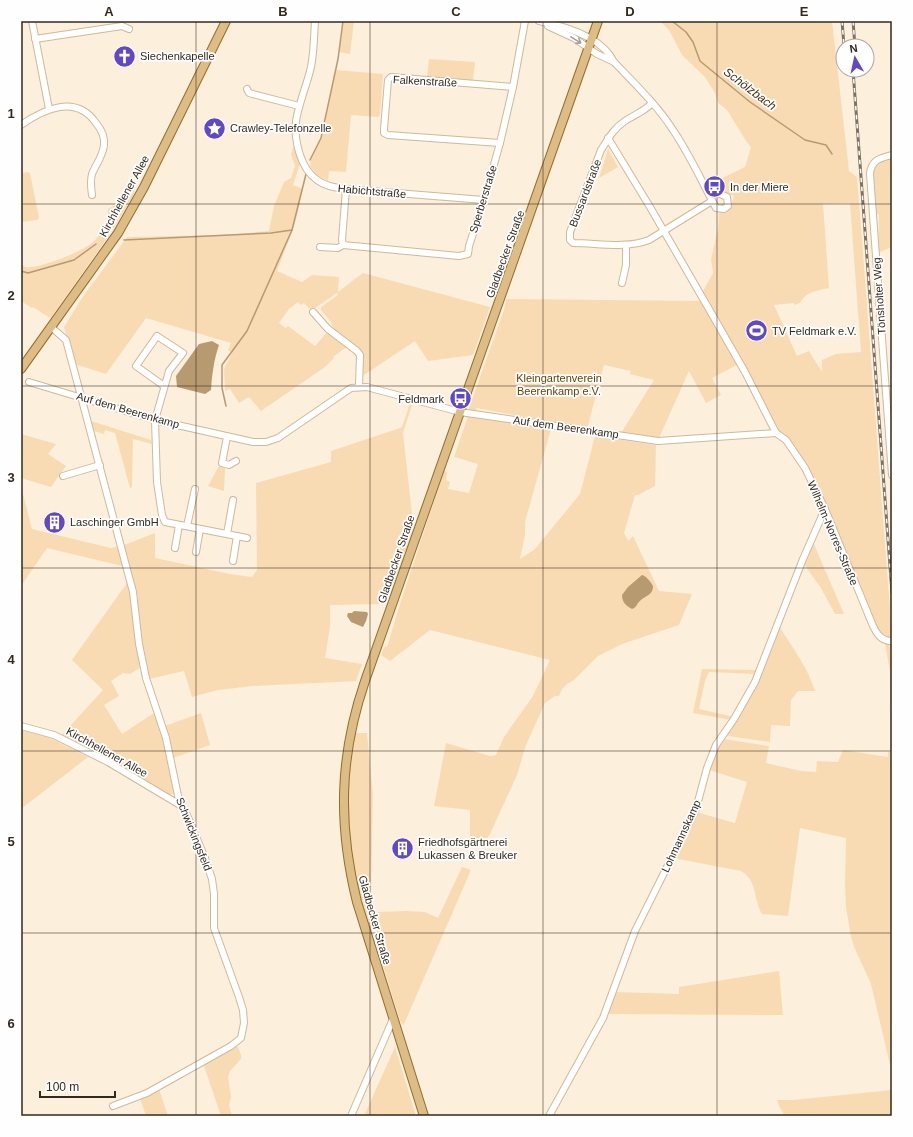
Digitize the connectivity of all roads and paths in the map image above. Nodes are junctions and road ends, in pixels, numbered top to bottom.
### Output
1 (32, 21) edge
2 (226, 21) edge
3 (315, 21) edge
4 (525, 21) edge
5 (539, 21) edge
6 (598, 21) edge
7 (129, 29) dead end
8 (35, 39) junction
9 (592, 39) junction
10 (588, 48) junction
11 (614, 62) junction
12 (513, 87) junction
13 (247, 89) dead end
14 (652, 103) junction
15 (299, 106) junction
16 (49, 109) junction
17 (21, 125) edge
18 (608, 138) junction
19 (500, 143) junction
20 (892, 155) edge
21 (705, 187) junction
22 (346, 190) junction
23 (92, 195) dead end
24 (484, 200) junction
25 (712, 201) junction
26 (664, 230) junction
27 (343, 245) junction
28 (626, 245) junction
29 (320, 247) dead end
30 (622, 283) dead end
31 (313, 312) dead end
32 (714, 318) joint
33 (51, 327) junction
34 (21, 369) edge
35 (29, 382) dead end
36 (164, 386) junction
37 (359, 386) junction
38 (80, 396) junction
39 (460, 412) junction
40 (155, 420) junction
41 (776, 433) junction
42 (227, 437) junction
43 (236, 461) dead end
44 (100, 465) junction
45 (892, 475) edge
46 (63, 476) dead end
47 (195, 489) dead end
48 (233, 500) dead end
49 (825, 509) junction
50 (179, 524) junction
51 (186, 526) junction
52 (200, 529) junction
53 (227, 534) junction
54 (237, 536) junction
55 (247, 538) dead end
56 (175, 548) dead end
57 (196, 552) dead end
58 (233, 561) dead end
59 (892, 641) edge
60 (21, 726) edge
61 (180, 805) junction
62 (393, 1019) junction
63 (113, 1106) dead end
64 (351, 1116) edge
65 (424, 1116) edge
66 (549, 1116) edge

1 - 8 street
2 - 33 main road, Kirchhellener Allee
3 - 15 street, Habichtstraße
4 - 12 street, Sperberstraße
5 - 9 street
5 -> 10 street
6 - 9 main road, Gladbecker Straße
7 - 8 street
8 - 16 street
9 - 10 main road, Gladbecker Straße
9 - 11 street
10 - 11 street
10 - 39 main road, Gladbecker Straße
11 - 14 street
12 - 19 street, Sperberstraße
12 - 19 street, Falkenstraße
13 - 15 street
14 - 18 street, Bussardstraße
14 - 21 street
15 - 22 street, Habichtstraße
16 - 17 street
16 - 23 street
18 - 26 street, Bussardstraße
18 - 28 street, Bussardstraße
19 - 24 street, Sperberstraße
20 - 45 street, Tönsholter Weg
21 - 25 street
21 - 25 street
22 - 24 street, Habichtstraße
22 - 27 street
24 - 27 street, Sperberstraße
25 - 26 street, Bussardstraße
26 - 28 street, Bussardstraße
26 - 32 street, Bussardstraße
27 - 29 street, Sperberstraße
28 - 30 street
31 - 37 street
32 - 41 street, Wilhelm-Norres-Straße
33 - 34 main road, Kirchhellener Allee
33 - 38 street, Schwickingsfeld
35 - 38 street, Auf dem Beerenkamp
36 - 36 street
36 - 40 street
37 - 39 street, Auf dem Beerenkamp
37 - 42 street, Auf dem Beerenkamp
38 - 40 street, Auf dem Beerenkamp
38 - 44 street, Schwickingsfeld
39 - 41 street, Auf dem Beerenkamp
39 - 62 main road, Gladbecker Straße
40 - 42 street, Auf dem Beerenkamp
40 - 50 street
41 - 49 street, Wilhelm-Norres-Straße
42 - 43 street
44 - 46 street
44 - 61 street, Schwickingsfeld
47 - 51 street
48 - 53 street
49 - 59 street, Wilhelm-Norres-Straße
49 - 66 street, Lohmannskamp
50 - 51 street
50 - 56 street
51 - 52 street
52 - 53 street
52 - 57 street
53 - 54 street
54 - 55 street
54 - 58 street
60 - 61 street, Kirchhellener Allee
61 - 63 street, Schwickingsfeld
62 - 64 street
62 - 65 main road, Gladbecker Straße

